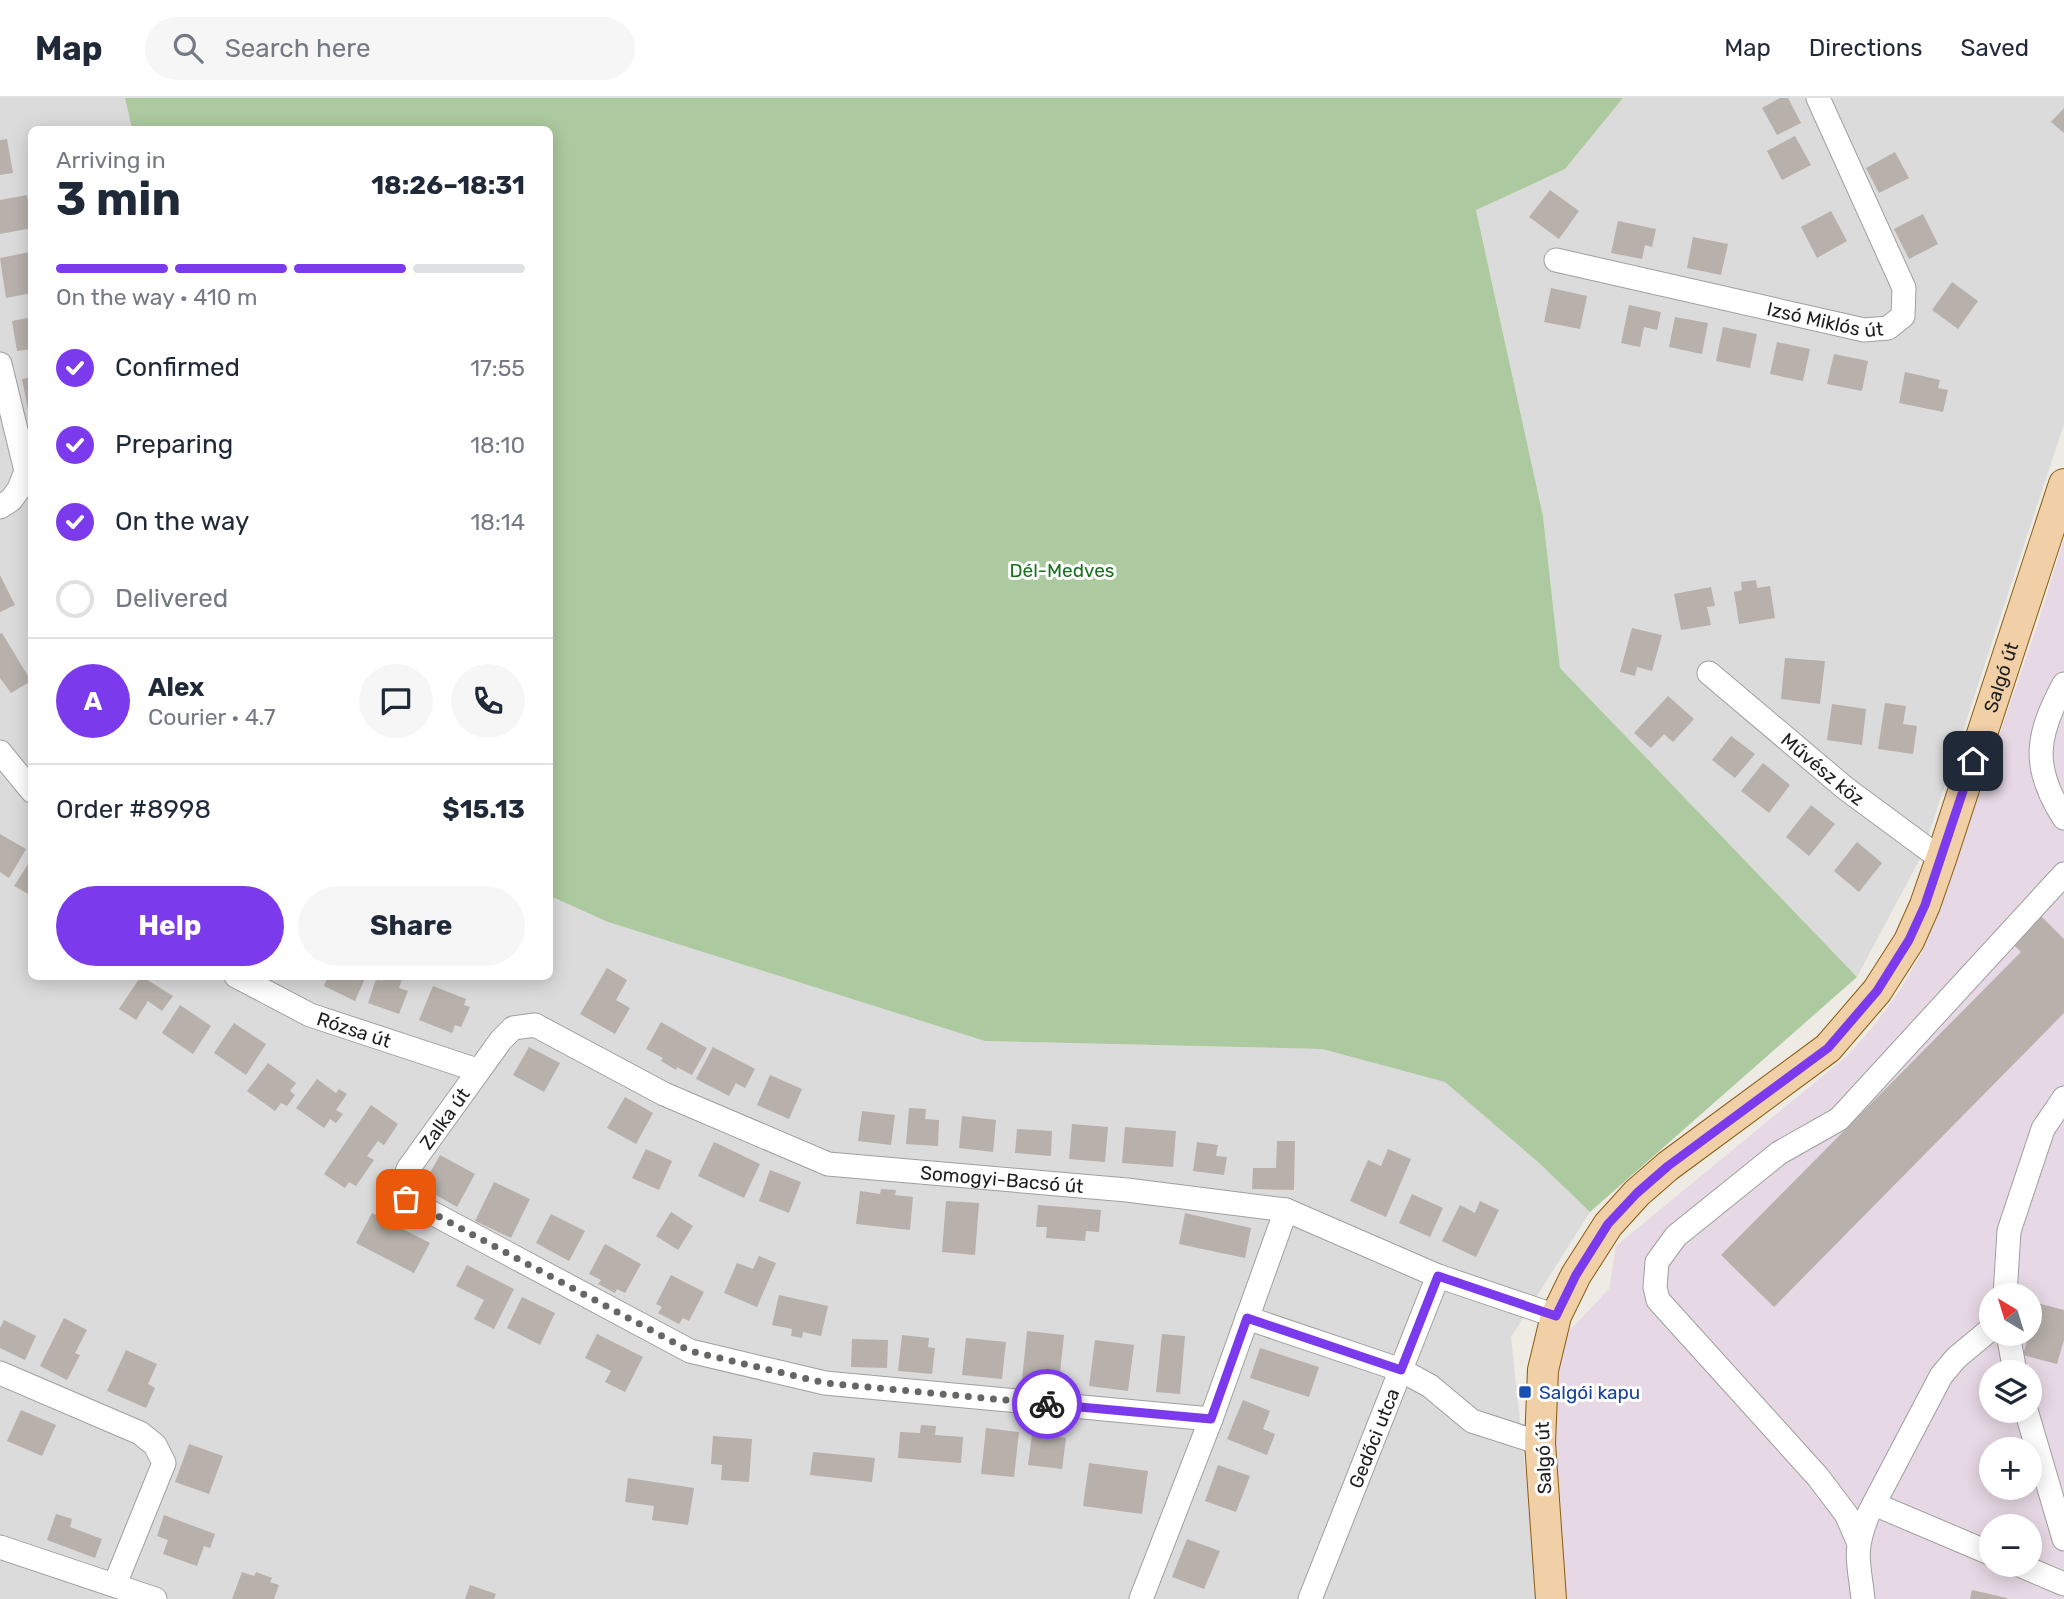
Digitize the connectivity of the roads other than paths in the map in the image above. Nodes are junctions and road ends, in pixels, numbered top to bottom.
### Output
1 (1818, 98) edge
2 (1556, 260) dead end
3 (0, 364) edge
4 (2064, 484) edge
5 (0, 507) edge
6 (1709, 673) dead end
7 (2064, 684) edge
8 (0, 752) edge
9 (28, 787) edge
10 (2064, 818) edge
11 (1941, 859) junction
12 (2064, 874) edge
13 (244, 980) edge
14 (477, 1070) junction
15 (2064, 1098) edge
16 (1286, 1210) junction
17 (1438, 1276) junction
18 (2006, 1283) edge
19 (1556, 1316) junction
20 (1247, 1318) junction
21 (1979, 1339) edge
22 (1401, 1370) junction
23 (0, 1373) edge
24 (1211, 1419) junction
25 (2030, 1423) edge
26 (1540, 1443) junction
27 (1874, 1504) junction
28 (2064, 1539) edge
29 (1858, 1541) junction
30 (0, 1547) edge
31 (1979, 1548) edge
32 (2042, 1575) edge
33 (115, 1584) junction
34 (2064, 1584) edge
35 (155, 1599) edge
36 (1141, 1599) edge
37 (1310, 1599) edge
38 (1551, 1599) edge
39 (1863, 1599) edge

1 - 2 street, Izsó Miklós út
3 - 5 street
4 - 11 main road, Salgó út
6 - 11 street, Művész köz
7 - 10 street
8 - 9 street
11 - 19 main road, Salgó út
12 - 29 street
13 - 14 street, Rózsa út
14 - 16 street, Somogyi-Bacsó út
14 - 24 street, Zalka út
15 - 18 street
16 - 17 street, Somogyi-Bacsó út
16 - 20 street
17 - 19 street, Somogyi-Bacsó út
17 - 22 street, Gedőci utca
19 - 26 main road, Salgó út
20 - 22 street
20 - 24 street
21 - 27 street
22 - 26 street
22 - 37 street, Gedőci utca
23 - 33 street
24 - 36 street
25 - 28 street
26 - 38 main road, Salgó út
27 - 29 street
27 - 31 street
29 - 39 street
30 - 33 street
32 - 34 street
33 - 35 street

